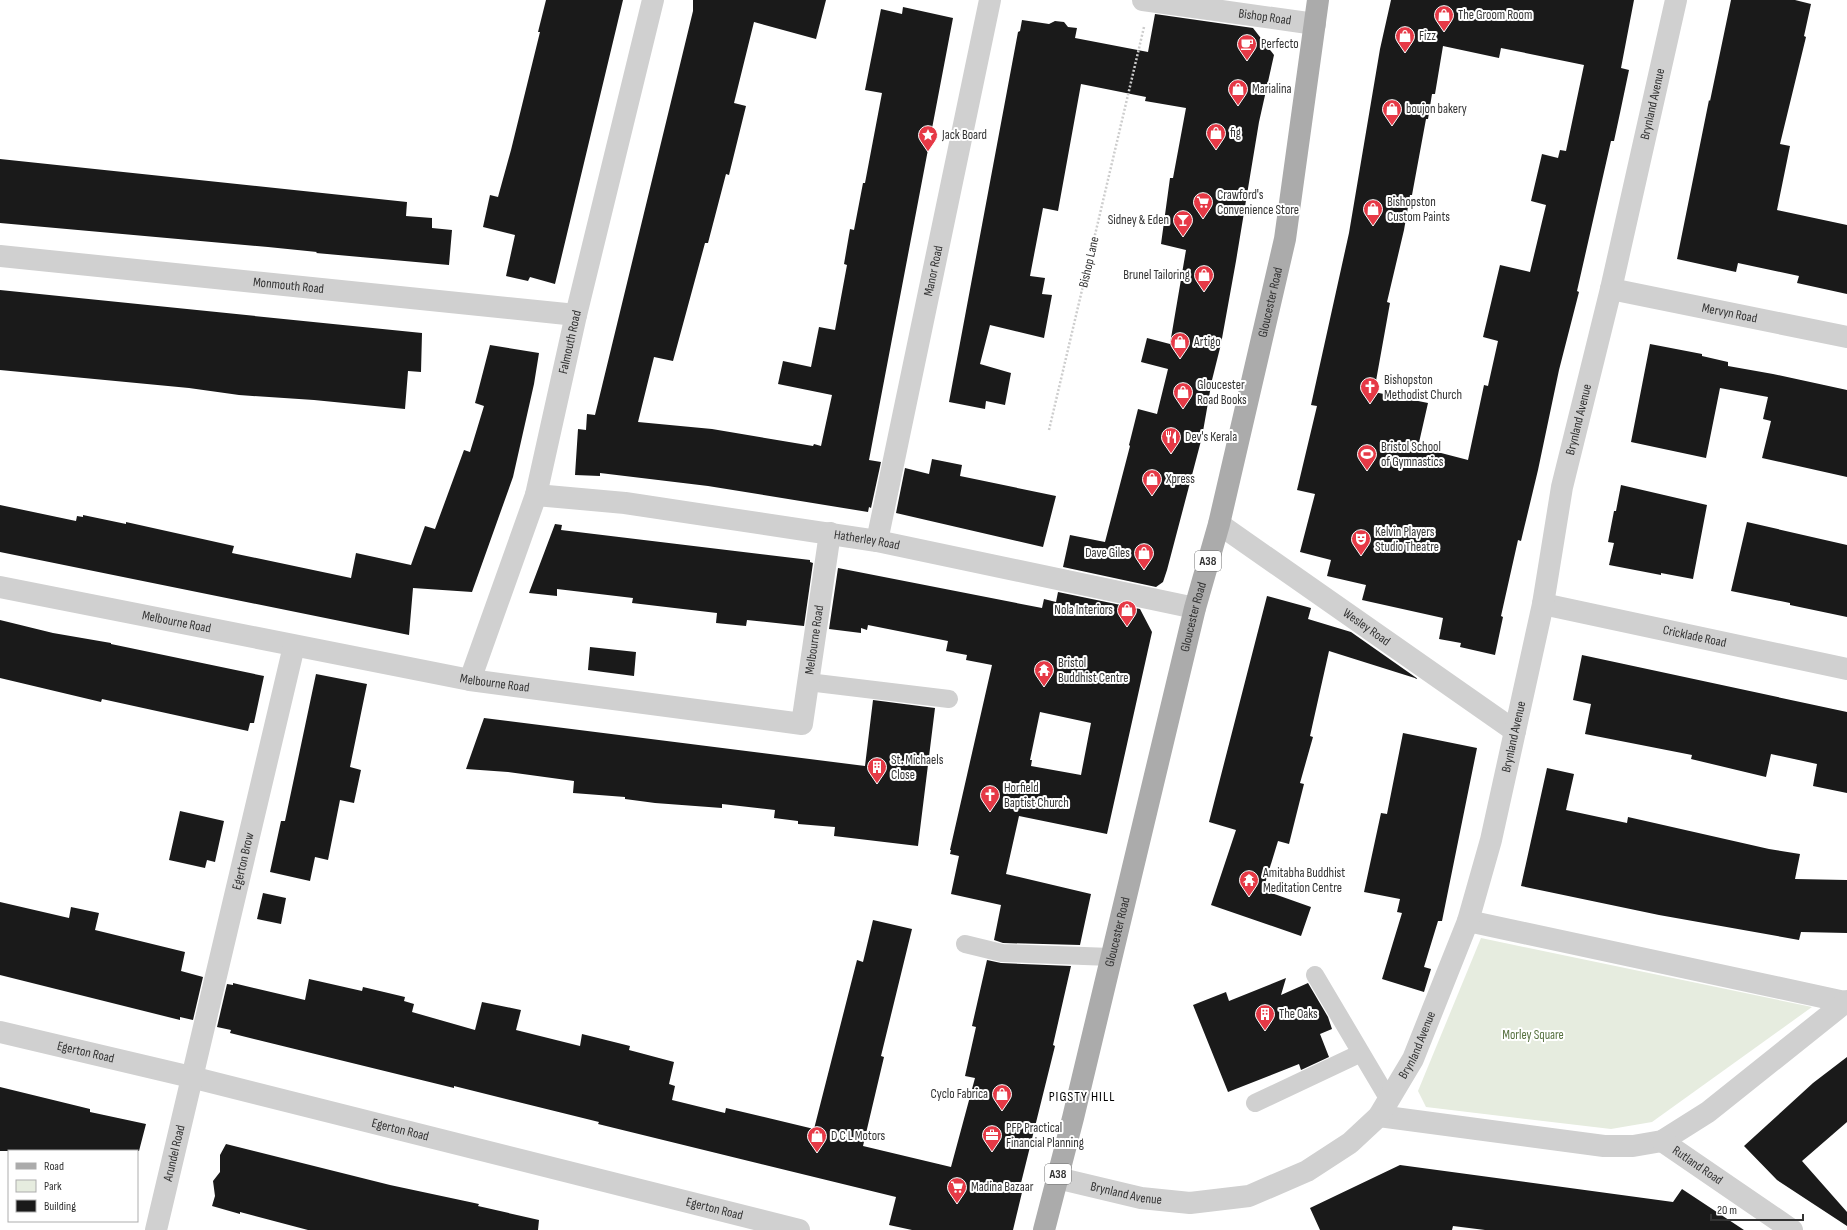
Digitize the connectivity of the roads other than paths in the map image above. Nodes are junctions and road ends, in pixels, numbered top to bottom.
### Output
1 (653, 0) edge
2 (990, 0) edge
3 (1147, 0) edge
4 (1318, 0) edge
5 (1676, 0) edge
6 (1315, 24) junction
7 (0, 256) edge
8 (1612, 289) junction
9 (576, 315) junction
10 (1847, 337) edge
11 (536, 495) junction
12 (1219, 524) junction
13 (830, 533) junction
14 (877, 541) junction
15 (0, 587) edge
16 (1543, 604) junction
17 (1195, 608) junction
18 (294, 646) junction
19 (1847, 669) edge
20 (470, 680) junction
21 (808, 682) junction
22 (949, 699) dead end
23 (1515, 731) junction
24 (1468, 921) junction
25 (965, 944) dead end
26 (1111, 957) junction
27 (1315, 975) dead end
28 (1846, 1001) edge
29 (0, 1032) edge
30 (1361, 1053) junction
31 (191, 1077) junction
32 (1255, 1103) dead end
33 (1384, 1108) junction
34 (1662, 1141) junction
35 (1057, 1178) junction
36 (156, 1230) edge
37 (800, 1230) edge
38 (1044, 1230) edge
39 (1792, 1230) edge

1 - 9 street, Falmouth Road
2 - 14 street, Manor Road
3 - 6 street, Bishop Road
4 - 6 main road, Gloucester Road / A38
5 - 8 street, Brynland Avenue
6 - 12 main road, Gloucester Road / A38
7 - 9 street, Monmouth Road
8 - 10 street, Mervyn Road
8 - 16 street, Brynland Avenue
9 - 11 street, Falmouth Road
11 - 13 street, Hatherley Road
11 - 20 street, Falmouth Road
12 - 17 main road, Gloucester Road / A38
12 - 23 street, Wesley Road
13 - 14 street, Hatherley Road
13 - 21 street, Melbourne Road
14 - 17 street, Hatherley Road
15 - 18 street, Melbourne Road
16 - 19 street, Cricklade Road
16 - 23 street, Brynland Avenue
17 - 26 main road, Gloucester Road / A38
18 - 20 street, Melbourne Road
18 - 31 street, Egerton Brow
20 - 21 street, Melbourne Road
21 - 22 lane
23 - 24 street, Brynland Avenue
24 - 28 street
24 - 33 street, Brynland Avenue
25 - 26 lane
26 - 35 main road, Gloucester Road / A38
27 - 30 lane
28 - 34 street
29 - 31 street, Egerton Road
30 - 32 lane
30 - 33 lane
31 - 36 street, Arundel Road
31 - 37 street, Egerton Road
33 - 34 street
33 - 35 street, Brynland Avenue
34 - 39 street, Rutland Road
35 - 38 main road, Gloucester Road / A38

